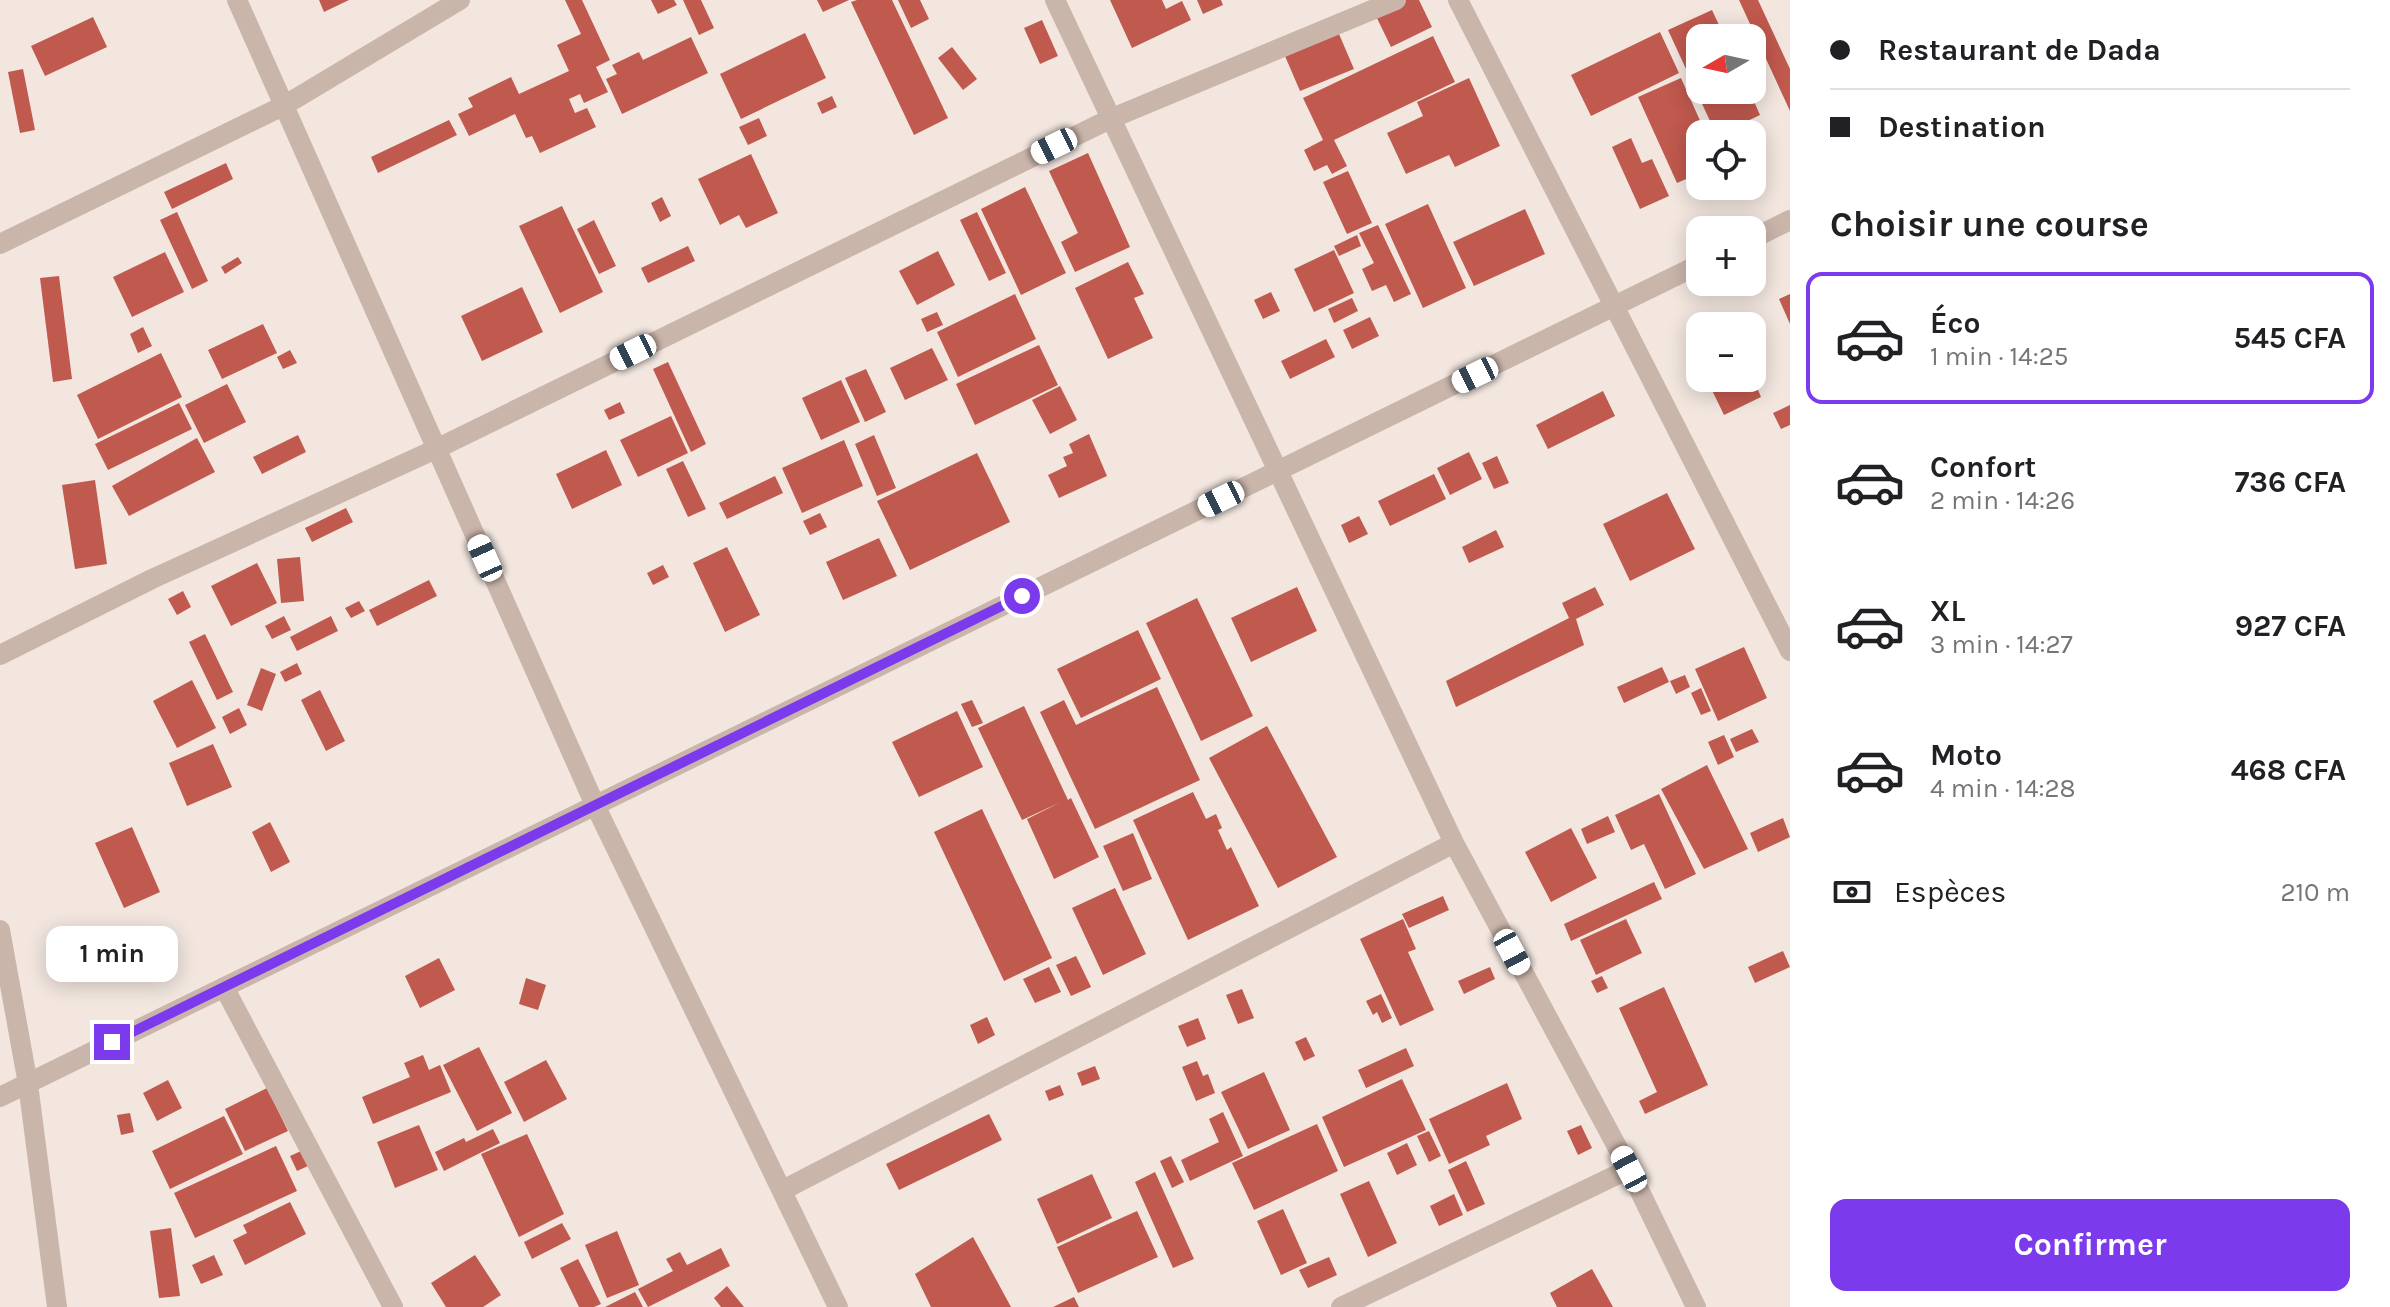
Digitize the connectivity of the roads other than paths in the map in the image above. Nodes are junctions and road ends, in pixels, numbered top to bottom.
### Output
1 (237, 0) edge
2 (460, 0) edge
3 (1055, 0) edge
4 (1396, 0) edge
5 (1458, 0) edge
6 (285, 105) junction
7 (1110, 119) junction
8 (1790, 220) edge
9 (1766, 232) edge
10 (0, 244) edge
11 (1686, 271) edge
12 (1615, 306) junction
13 (436, 449) junction
14 (1278, 471) junction
15 (1790, 651) edge
16 (0, 655) edge
17 (595, 805) junction
18 (1454, 843) junction
19 (0, 930) edge
20 (224, 987) junction
21 (28, 1084) junction
22 (0, 1097) edge
23 (1629, 1169) junction
24 (783, 1190) junction
25 (57, 1307) edge
26 (393, 1307) edge
27 (838, 1307) edge
28 (1341, 1307) edge
29 (1696, 1307) edge

1 - 6 street
2 - 6 street
3 - 7 street
4 - 7 street
5 - 12 street
6 - 10 street
6 - 13 street
7 - 13 street
7 - 14 street
8 - 9 street
11 - 12 street
12 - 14 street
12 - 15 street
13 - 16 street
13 - 17 street
14 - 17 street
14 - 18 street
17 - 20 street
17 - 24 street
18 - 23 street
18 - 24 street
19 - 21 street
20 - 21 street
20 - 26 street
21 - 22 street
21 - 25 street
23 - 28 street
23 - 29 street
24 - 27 street

